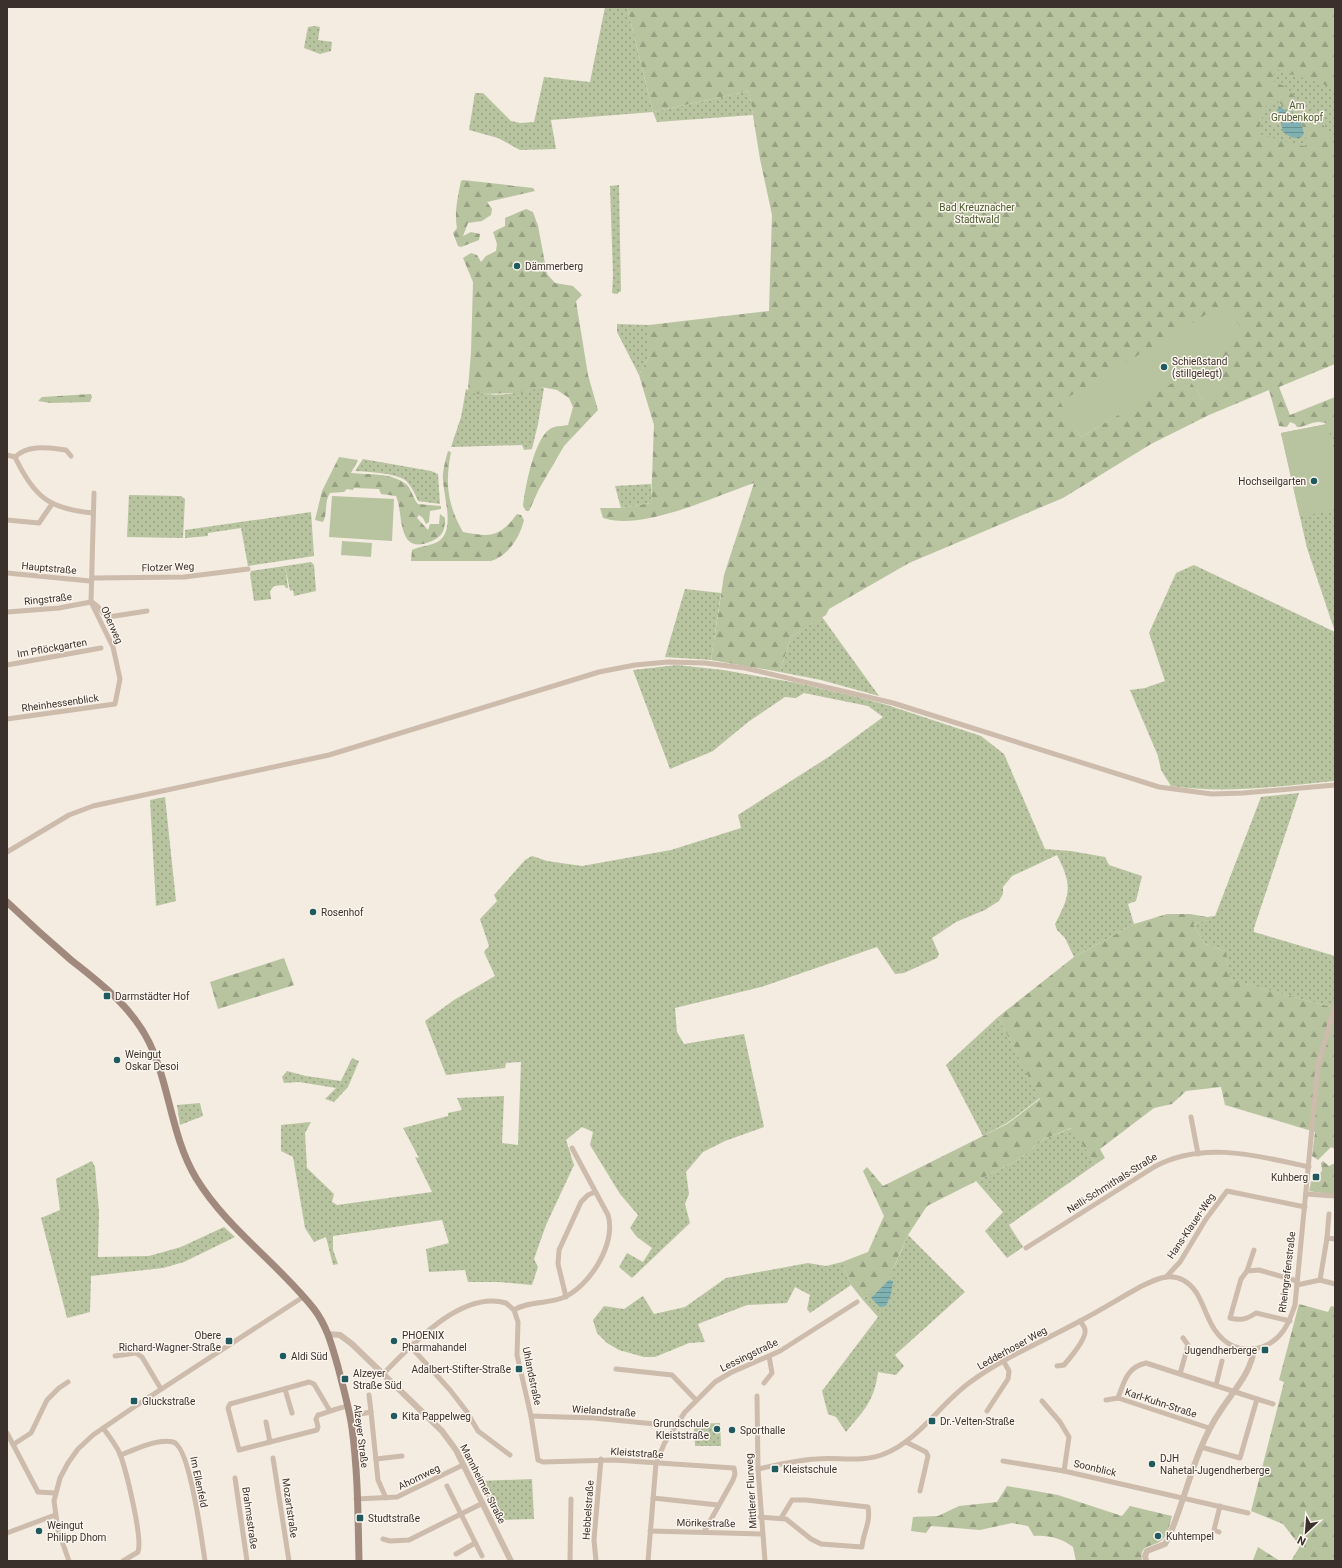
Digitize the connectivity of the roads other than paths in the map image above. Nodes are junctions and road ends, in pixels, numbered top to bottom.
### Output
1 (7, 455) edge
2 (71, 456) dead end
3 (15, 457) junction
4 (94, 493) dead end
5 (52, 504) junction
6 (93, 513) junction
7 (7, 520) edge
8 (248, 569) dead end
9 (7, 573) edge
10 (90, 581) junction
11 (91, 602) junction
12 (147, 611) dead end
13 (7, 612) edge
14 (101, 648) dead end
15 (7, 665) edge
16 (115, 704) joint
17 (7, 719) edge
18 (1335, 785) edge
19 (7, 852) edge
20 (7, 902) edge
21 (1335, 1006) edge
22 (1191, 1117) dead end
23 (572, 1148) dead end
24 (1198, 1154) junction
25 (1309, 1167) junction
26 (595, 1192) junction
27 (1306, 1194) junction
28 (1334, 1196) edge
29 (1304, 1207) junction
30 (1329, 1214) dead end
31 (1327, 1238) junction
32 (1335, 1239) edge
33 (1026, 1248) dead end
34 (1254, 1250) dead end
35 (1247, 1271) junction
36 (1166, 1277) junction
37 (1320, 1280) junction
38 (1297, 1283) junction
39 (1335, 1284) edge
40 (303, 1297) junction
41 (566, 1297) junction
42 (858, 1302) dead end
43 (514, 1310) junction
44 (1080, 1321) junction
45 (1290, 1321) junction
46 (328, 1334) junction
47 (344, 1337) junction
48 (1183, 1338) dead end
49 (331, 1344) junction
50 (411, 1347) junction
51 (1254, 1349) junction
52 (115, 1356) dead end
53 (769, 1356) junction
54 (1222, 1361) dead end
55 (1004, 1362) junction
56 (1057, 1366) dead end
57 (616, 1369) dead end
58 (384, 1373) junction
59 (1180, 1374) junction
60 (68, 1382) dead end
61 (764, 1383) dead end
62 (1216, 1386) junction
63 (162, 1389) junction
64 (285, 1389) junction
65 (1234, 1392) junction
66 (368, 1395) dead end
67 (758, 1396) dead end
68 (1118, 1398) junction
69 (1257, 1399) junction
70 (696, 1400) junction
71 (1106, 1400) dead end
72 (1042, 1401) dead end
73 (1273, 1404) dead end
74 (348, 1406) junction
75 (330, 1411) junction
76 (988, 1411) dead end
77 (370, 1412) junction
78 (292, 1413) dead end
79 (350, 1416) junction
80 (531, 1416) junction
81 (266, 1422) dead end
82 (675, 1426) junction
83 (103, 1428) junction
84 (1210, 1428) junction
85 (7, 1433) edge
86 (270, 1442) junction
87 (906, 1442) junction
88 (14, 1444) junction
89 (1201, 1447) junction
90 (120, 1455) junction
91 (510, 1455) dead end
92 (402, 1456) dead end
93 (273, 1458) dead end
94 (376, 1459) junction
95 (600, 1459) junction
96 (538, 1460) joint
97 (1003, 1460) dead end
98 (656, 1463) junction
99 (463, 1465) junction
100 (758, 1469) junction
101 (1064, 1471) junction
102 (235, 1478) dead end
103 (447, 1486) dead end
104 (920, 1491) dead end
105 (56, 1494) junction
106 (1183, 1497) junction
107 (386, 1498) junction
108 (653, 1498) junction
109 (356, 1499) junction
110 (571, 1500) dead end
111 (483, 1503) junction
112 (718, 1504) junction
113 (1220, 1506) junction
114 (1248, 1512) dead end
115 (461, 1514) junction
116 (55, 1515) junction
117 (760, 1517) junction
118 (781, 1518) junction
119 (650, 1531) junction
120 (704, 1532) junction
121 (1219, 1532) dead end
122 (7, 1533) edge
123 (762, 1534) junction
124 (383, 1539) dead end
125 (475, 1543) junction
126 (456, 1554) dead end
127 (482, 1556) dead end
128 (69, 1561) edge
129 (123, 1561) edge
130 (205, 1561) edge
131 (247, 1561) edge
132 (289, 1561) edge
133 (359, 1561) edge
134 (511, 1561) edge
135 (570, 1561) edge
136 (596, 1561) edge
137 (648, 1561) edge
138 (765, 1561) edge
139 (1146, 1561) edge

1 - 3 street
2 - 3 street
3 - 5 street
4 - 6 street, Oberweg
5 - 6 street
5 - 7 street
6 - 10 street, Oberweg
8 - 10 street, Flotzer Weg
9 - 10 street, Hauptstraße
10 - 11 street, Oberweg
11 - 12 street, Oberweg
11 - 13 street, Ringstraße
11 - 16 street, Oberweg
14 - 15 street, Im Pflöckgarten
16 - 17 street, Rheinhessenblick
18 - 19 street
20 - 40 main road, Alzeyer Straße
21 - 25 street, Rheingrafenstraße
22 - 24 street
23 - 26 street
24 - 25 street, Nelli-Schmithals-Straße
24 - 33 street, Nelli-Schmithals-Straße
25 - 27 street, Rheingrafenstraße
26 - 41 street
26 - 41 street
27 - 28 street
27 - 29 street, Rheingrafenstraße
29 - 36 street, Hans-Klauer-Weg
29 - 38 street, Rheingrafenstraße
30 - 31 street
31 - 32 street
31 - 37 street
34 - 35 street
35 - 38 street
35 - 45 street
36 - 44 street, Ledderhoser Weg
36 - 51 street
37 - 38 street
37 - 39 street
38 - 45 street, Rheingrafenstraße
40 - 46 main road, Alzeyer Straße
40 - 63 street
41 - 43 street
42 - 53 street, Lessingstraße
43 - 50 street
43 - 80 street, Uhlandstraße
44 - 55 street, Ledderhoser Weg
44 - 56 street
45 - 51 street, Rheingrafenstraße
46 - 47 street
46 - 49 main road, Alzeyer Straße
47 - 49 street
47 - 58 street, Mannheimer Straße
48 - 59 street
49 - 74 main road, Alzeyer Straße
50 - 58 street
50 - 91 street
51 - 65 street
52 - 63 street
53 - 61 street
53 - 70 street, Lessingstraße
54 - 62 street
55 - 76 street
55 - 87 street, Ledderhoser Weg
57 - 70 street
58 - 99 street, Mannheimer Straße
59 - 62 street
59 - 68 street
60 - 88 street
62 - 65 street
63 - 83 street
64 - 75 street
64 - 78 street
64 - 86 street
65 - 69 street
65 - 84 street
66 - 77 street
67 - 100 street, Mittlerer Flurweg
68 - 71 street, Karl-Kuhn-Straße
68 - 84 street, Karl-Kuhn-Straße
69 - 73 street
69 - 89 street
70 - 82 street, Lessingstraße
72 - 101 street
74 - 75 street
74 - 79 main road, Alzeyer Straße
75 - 86 street
77 - 79 street
77 - 94 street
79 - 109 main road, Alzeyer Straße
80 - 82 street, Wielandstraße
80 - 96 street, Uhlandstraße
81 - 86 street
82 - 98 street, Lessingstraße
83 - 90 street
83 - 105 street
84 - 89 street
85 - 88 street
87 - 100 street, Ledderhoser Weg
87 - 104 street
88 - 105 street
89 - 106 street
90 - 129 street
90 - 130 street, Im Ellenfeld
92 - 94 street
93 - 132 street, Mozartstraße
94 - 107 street
95 - 96 street, Kleiststraße
95 - 98 street, Kleiststraße
95 - 136 street, Hebbelstraße
97 - 101 street, Soonblick
98 - 108 street, Lessingstraße
98 - 112 street, Kleiststraße
99 - 107 street, Ahornweg
99 - 111 street, Mannheimer Straße
100 - 117 street, Mittlerer Flurweg
101 - 106 street, Soonblick
102 - 131 street, Brahmsstraße
103 - 115 street
105 - 116 street
106 - 113 street, Soonblick
106 - 139 street
107 - 109 street, Ahornweg
108 - 112 street
108 - 119 street, Lessingstraße
109 - 133 main road, Alzeyer Straße
110 - 135 street
111 - 115 street
111 - 134 street, Mannheimer Straße
112 - 120 street
113 - 114 street, Soonblick
113 - 121 street
115 - 124 street
115 - 125 street
116 - 122 street
116 - 128 street
117 - 118 street
117 - 123 street, Mittlerer Flurweg
118 - 118 street
119 - 120 street, Mörikestraße
119 - 137 street, Lessingstraße
120 - 123 street, Mörikestraße
123 - 138 street, Mittlerer Flurweg
125 - 126 street
125 - 127 street

